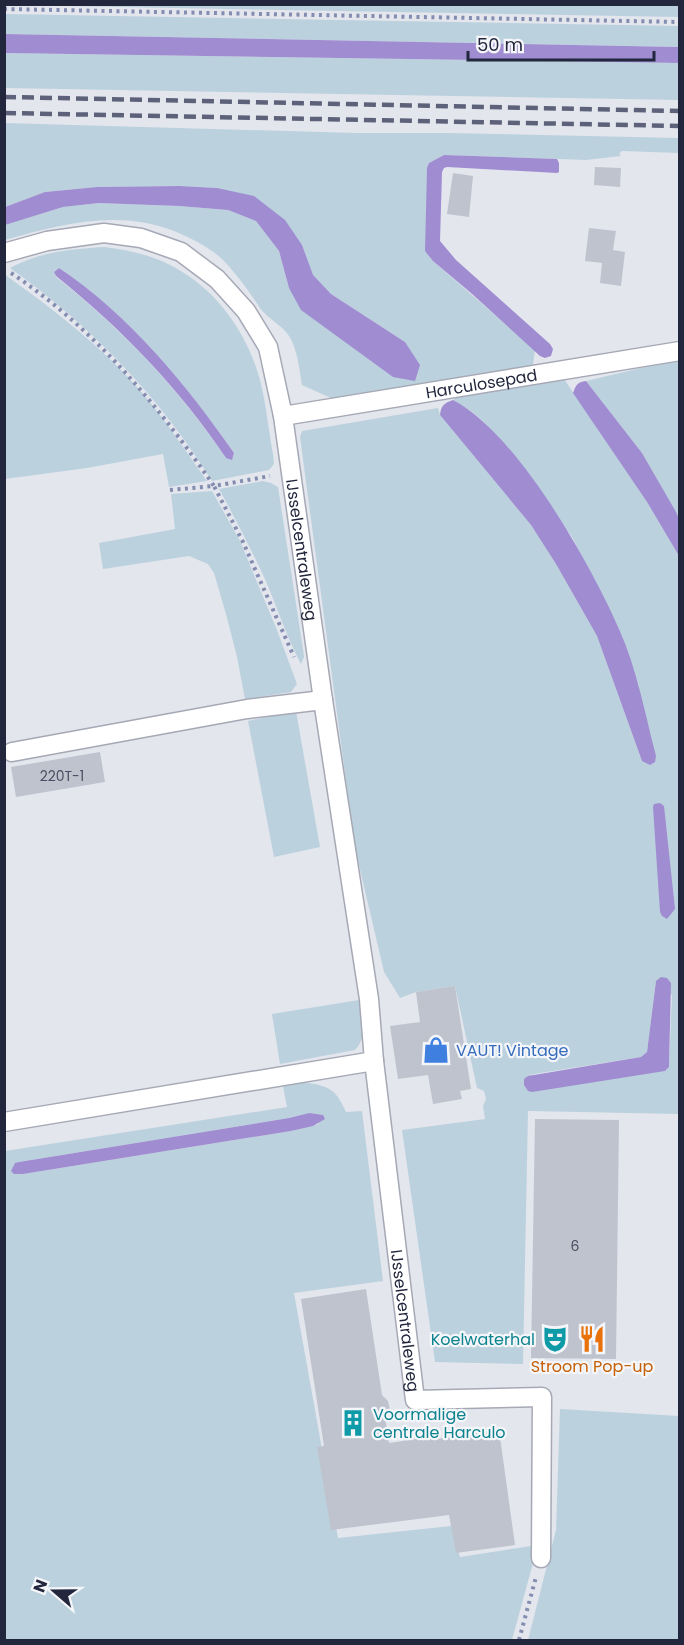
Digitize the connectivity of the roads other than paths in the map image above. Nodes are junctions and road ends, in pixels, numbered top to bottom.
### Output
1 (4, 253) edge
2 (680, 351) edge
3 (283, 416) junction
4 (323, 700) junction
5 (12, 752) dead end
6 (374, 1061) junction
7 (4, 1122) edge
8 (541, 1558) road end

1 - 3 street, IJsselcentraleweg
2 - 3 street, Harculosepad
3 - 4 street, IJsselcentraleweg
4 - 5 street
4 - 6 street, IJsselcentraleweg
6 - 7 street
6 - 8 street, IJsselcentraleweg

